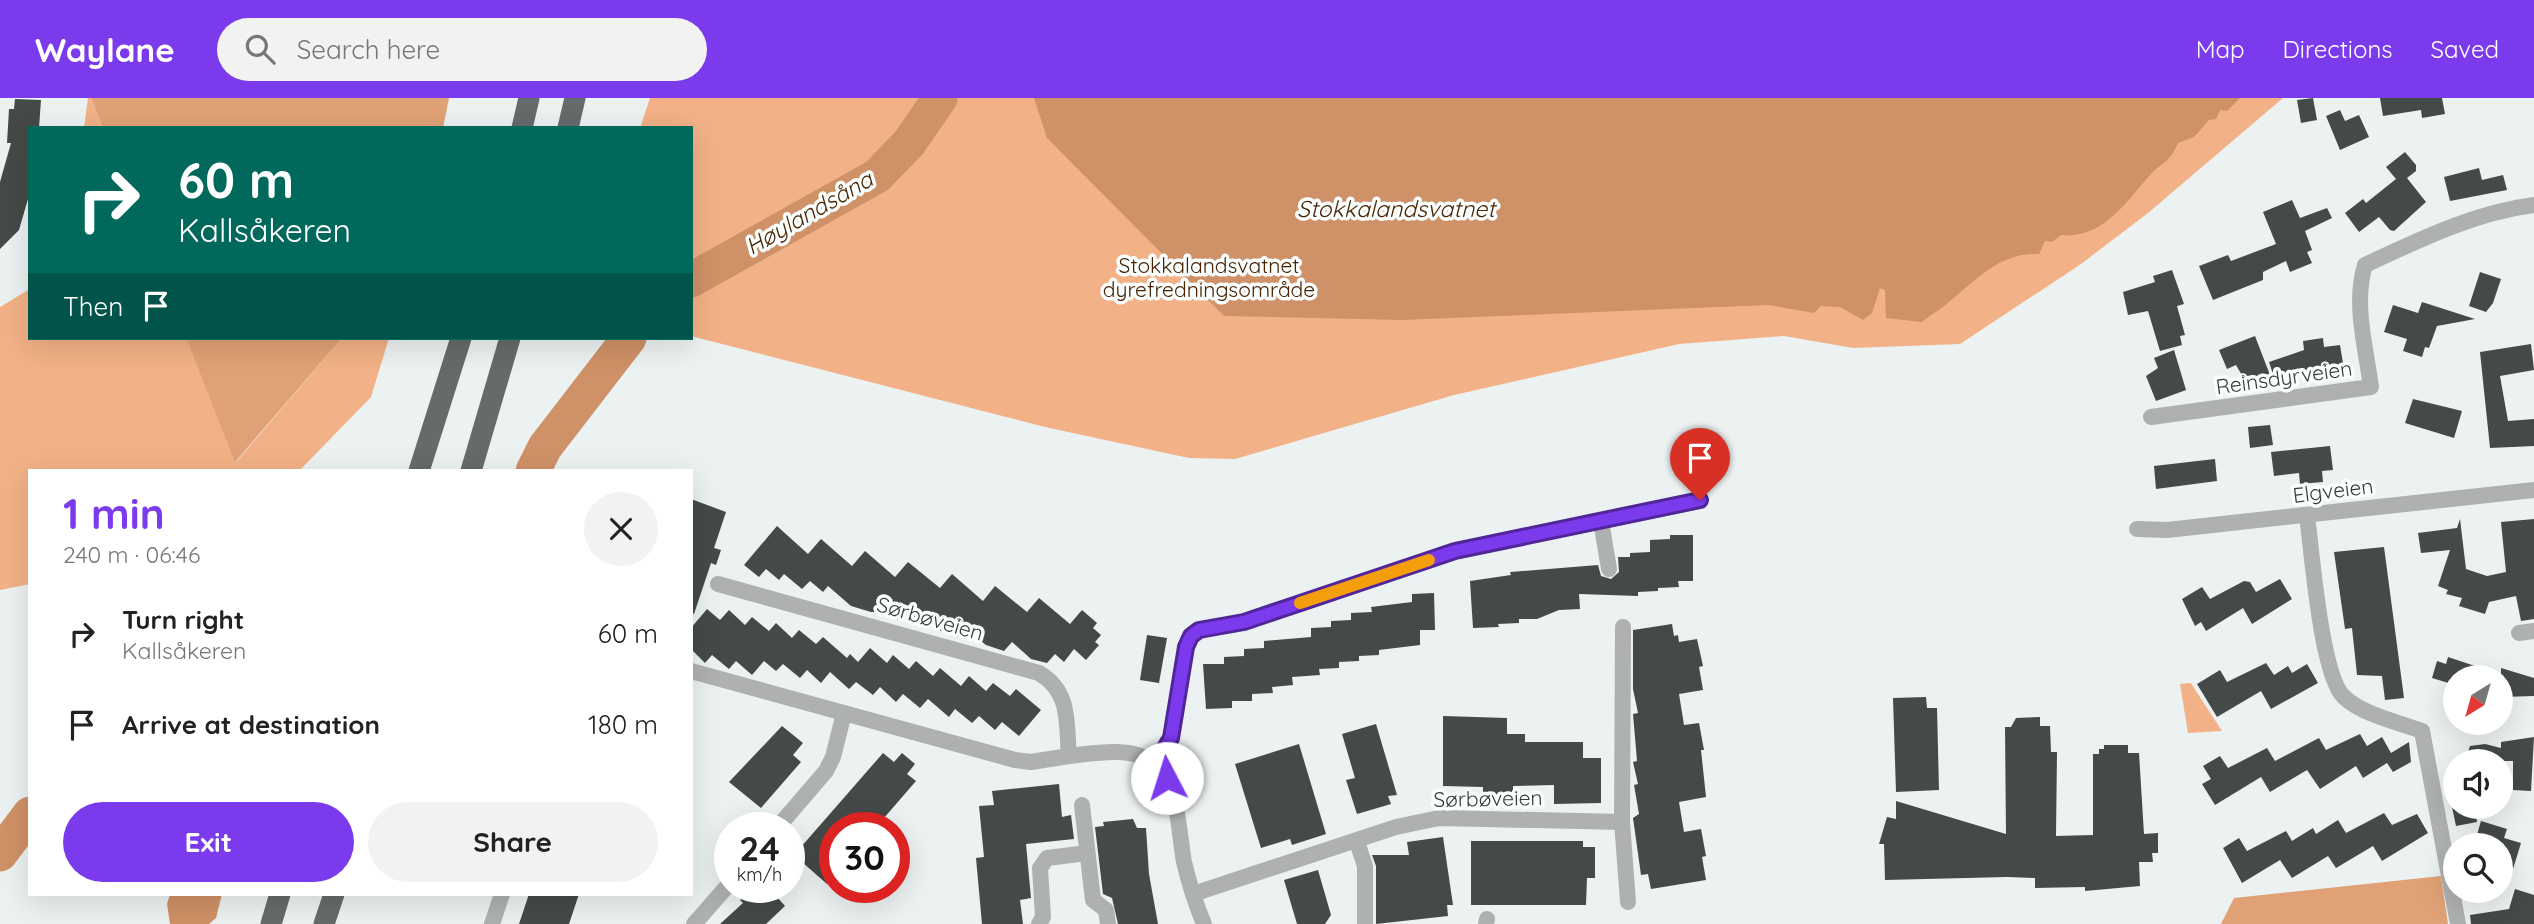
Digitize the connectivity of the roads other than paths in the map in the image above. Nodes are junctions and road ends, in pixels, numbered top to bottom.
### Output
1 (529, 98) edge
2 (575, 98) edge
3 (522, 126) edge
4 (568, 126) edge
5 (2534, 205) edge
6 (460, 340) edge
7 (509, 340) edge
8 (2151, 417) dead end
9 (420, 469) edge
10 (472, 469) edge
11 (2534, 489) edge
12 (1700, 500) dead end
13 (2306, 516) junction
14 (1601, 521) junction
15 (2137, 529) dead end
16 (1609, 569) dead end
17 (718, 584) dead end
18 (1623, 627) dead end
19 (693, 672) edge
20 (844, 713) junction
21 (1069, 756) junction
22 (1156, 763) junction
23 (1082, 806) dead end
24 (791, 812) edge
25 (1622, 821) junction
26 (1357, 842) junction
27 (1087, 853) junction
28 (1194, 894) junction
29 (279, 896) edge
30 (333, 896) edge
31 (501, 896) edge
32 (714, 901) edge
33 (1628, 902) dead end
34 (271, 924) edge
35 (324, 924) edge
36 (492, 924) edge
37 (694, 924) edge
38 (1040, 924) edge
39 (1108, 924) edge
40 (1204, 924) edge
41 (1365, 924) edge
42 (2458, 924) edge

1 - 3 highway
2 - 4 highway
5 - 8 street, Reinsdyrveien
6 - 9 highway
7 - 10 highway
11 - 13 street, Elgveien
12 - 14 street
13 - 15 street, Elgveien
13 - 42 street
14 - 16 street
14 - 22 street
17 - 21 street, Sørbøveien
18 - 25 street
19 - 20 street
20 - 21 street
20 - 24 street
21 - 22 street
22 - 28 street
23 - 27 street
25 - 26 street, Sørbøveien
25 - 33 street
26 - 28 street, Sørbøveien
26 - 41 street
27 - 38 street
27 - 39 street
28 - 40 street
29 - 34 highway
30 - 35 highway
31 - 36 street
32 - 37 street

